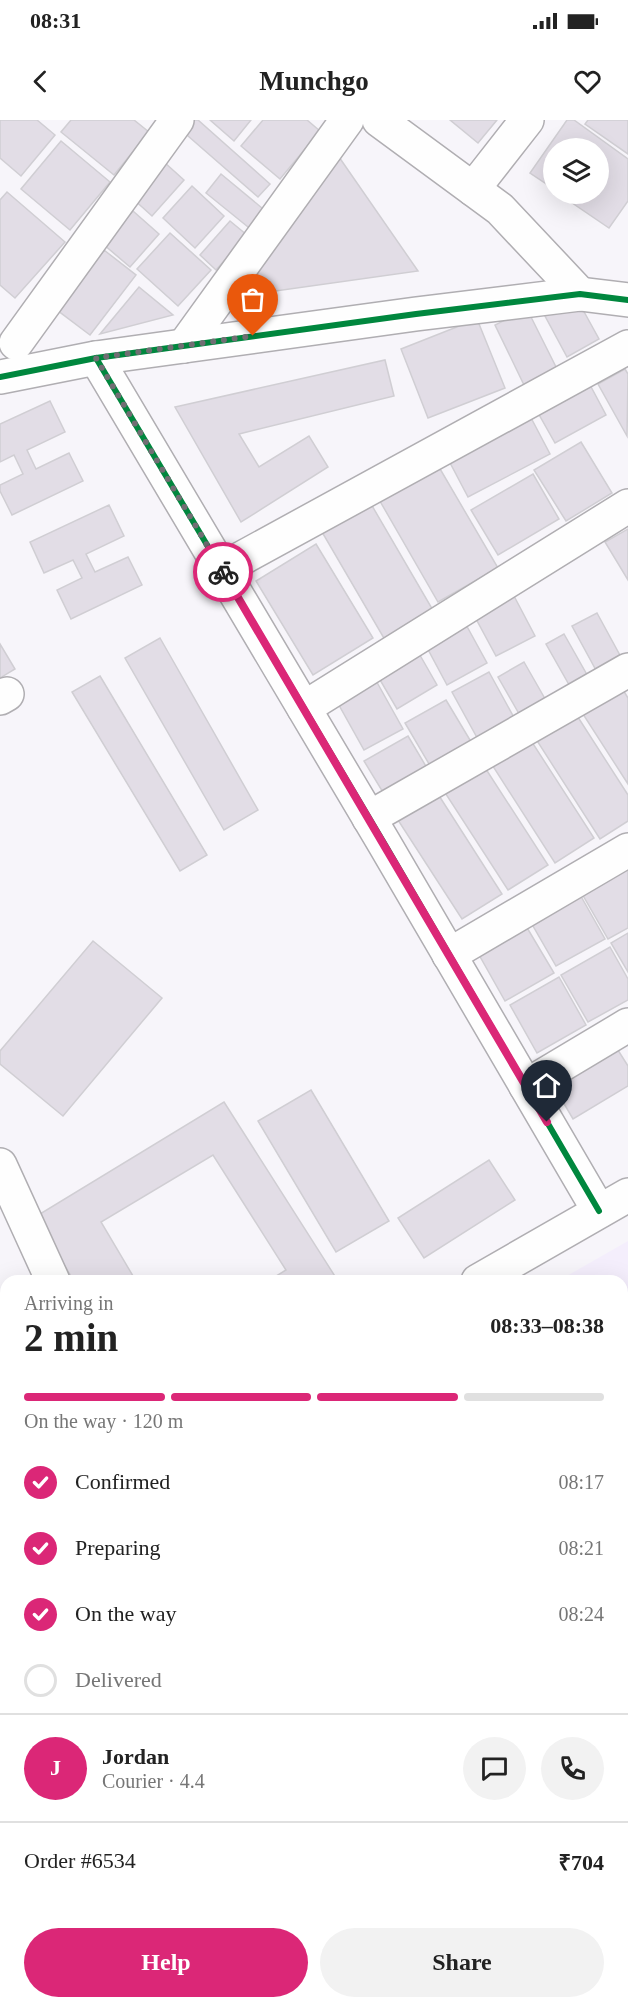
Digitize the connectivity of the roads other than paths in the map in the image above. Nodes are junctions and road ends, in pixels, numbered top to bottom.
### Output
1 (177, 120) edge
2 (347, 120) edge
3 (380, 120) edge
4 (527, 120) edge
5 (473, 189) junction
6 (580, 294) junction
7 (628, 306) edge
8 (8, 337) edge
9 (184, 346) junction
10 (628, 347) edge
11 (96, 358) junction
12 (44, 368) junction
13 (0, 377) edge
14 (628, 506) edge
15 (222, 569) junction
16 (628, 670) edge
17 (304, 708) junction
18 (369, 818) junction
19 (628, 850) edge
20 (449, 955) junction
21 (628, 1025) edge
22 (526, 1086) junction
23 (0, 1165) edge
24 (628, 1195) edge
25 (599, 1211) junction
26 (50, 1275) edge
27 (488, 1275) edge

1 - 8 street
2 - 9 street
3 - 5 street
4 - 5 street
5 - 6 street
6 - 7 street
6 - 9 street
8 - 12 street
9 - 11 street
10 - 15 street
11 - 12 street
11 - 15 street
12 - 13 street
14 - 17 street
15 - 17 street
16 - 18 street
17 - 18 street
18 - 20 street
19 - 20 street
20 - 22 street
21 - 22 street
22 - 25 street
23 - 26 street
24 - 25 street
25 - 27 street

